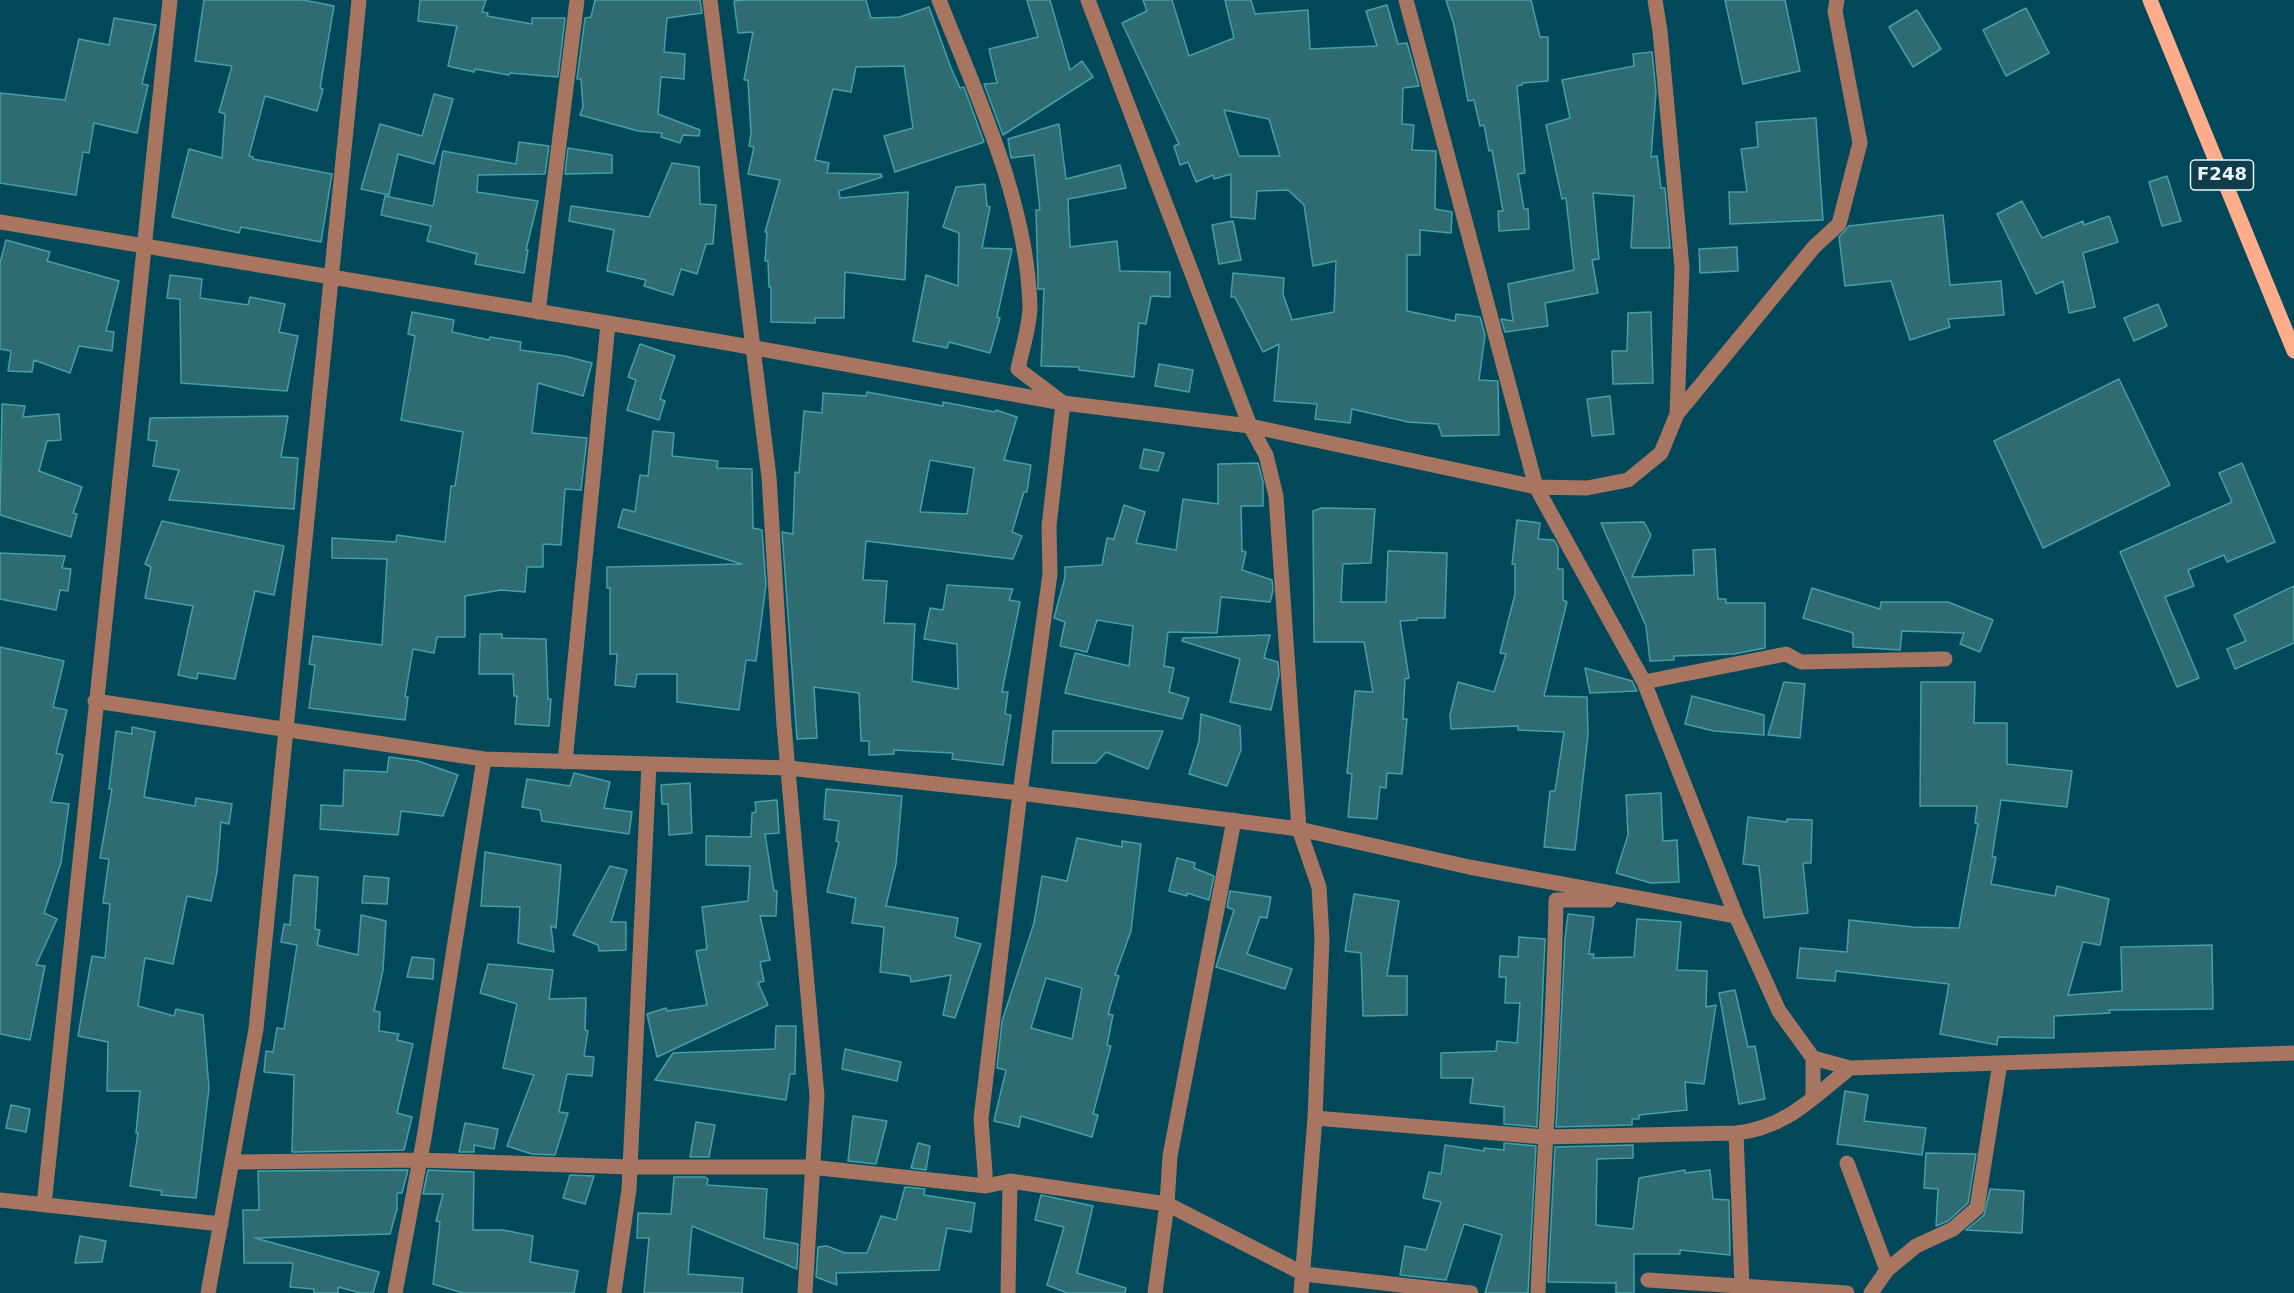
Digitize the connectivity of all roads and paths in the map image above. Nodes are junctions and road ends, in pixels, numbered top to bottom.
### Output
1 (170, 0) edge
2 (359, 0) edge
3 (577, 0) edge
4 (710, 0) edge
5 (939, 0) edge
6 (1088, 0) edge
7 (1406, 0) edge
8 (1655, 0) edge
9 (1837, 0) edge
10 (2150, 0) edge
11 (0, 222) edge
12 (143, 247) junction
13 (330, 278) junction
14 (538, 312) junction
15 (608, 324) junction
16 (754, 348) junction
17 (2294, 351) edge
18 (1063, 403) junction
19 (1677, 414) junction
20 (1250, 426) junction
21 (1536, 487) junction
22 (1946, 659) dead end
23 (1644, 682) junction
24 (95, 701) junction
25 (286, 729) junction
26 (484, 759) junction
27 (565, 762) junction
28 (650, 764) junction
29 (788, 768) junction
30 (1020, 793) junction
31 (1233, 820) junction
32 (1299, 829) junction
33 (1645, 899) junction
34 (1736, 916) junction
35 (2294, 1053) edge
36 (1813, 1058) junction
37 (2000, 1063) junction
38 (1850, 1068) junction
39 (1813, 1097) junction
40 (1315, 1118) junction
41 (1736, 1133) junction
42 (1544, 1137) junction
43 (420, 1160) junction
44 (232, 1162) junction
45 (1847, 1163) dead end
46 (630, 1167) junction
47 (811, 1167) junction
48 (1010, 1181) junction
49 (986, 1186) junction
50 (0, 1200) edge
51 (1167, 1204) junction
52 (44, 1205) junction
53 (221, 1224) junction
54 (1887, 1270) junction
55 (1304, 1274) junction
56 (1648, 1280) dead end
57 (1742, 1286) junction
58 (208, 1293) edge
59 (395, 1293) edge
60 (614, 1293) edge
61 (805, 1293) edge
62 (1008, 1293) edge
63 (1155, 1293) edge
64 (1301, 1293) edge
65 (1471, 1293) edge
66 (1538, 1293) edge
67 (1847, 1293) edge
68 (1871, 1293) edge

1 - 12 street
2 - 13 street
3 - 14 street
4 - 16 street
5 - 18 street
6 - 20 street
7 - 21 street
8 - 19 street
9 - 19 street
10 - 17 main road, F248
11 - 12 street
12 - 13 street
12 - 24 street
13 - 14 street
13 - 25 street
14 - 15 street
15 - 16 street
15 - 27 street
16 - 18 street
16 - 29 street
18 - 20 street
18 - 30 street
19 - 21 street
20 - 21 street
20 - 32 street
21 - 23 street
22 - 23 street
23 - 34 street
24 - 25 street
24 - 52 street
25 - 26 street
25 - 44 street
26 - 27 street
26 - 43 street
27 - 28 street
28 - 29 street
28 - 46 street
29 - 30 street
29 - 47 street
30 - 31 street
30 - 49 street
31 - 32 street
31 - 51 street
32 - 33 street
32 - 40 street
33 - 34 street
33 - 42 street
34 - 36 street
35 - 37 street
36 - 38 street
36 - 39 street
37 - 38 street
37 - 54 street
38 - 39 street
39 - 41 street
40 - 42 street
40 - 55 street
41 - 42 street
41 - 57 street
42 - 66 street
43 - 44 street
43 - 46 street
43 - 59 street
44 - 53 street
45 - 54 street
46 - 47 street
46 - 60 street
47 - 49 street
47 - 61 street
48 - 49 street
48 - 51 street
48 - 62 street
50 - 52 street
51 - 55 street
51 - 63 street
52 - 53 street
53 - 58 street
54 - 68 street
55 - 64 street
55 - 65 street
56 - 57 street
57 - 67 street

